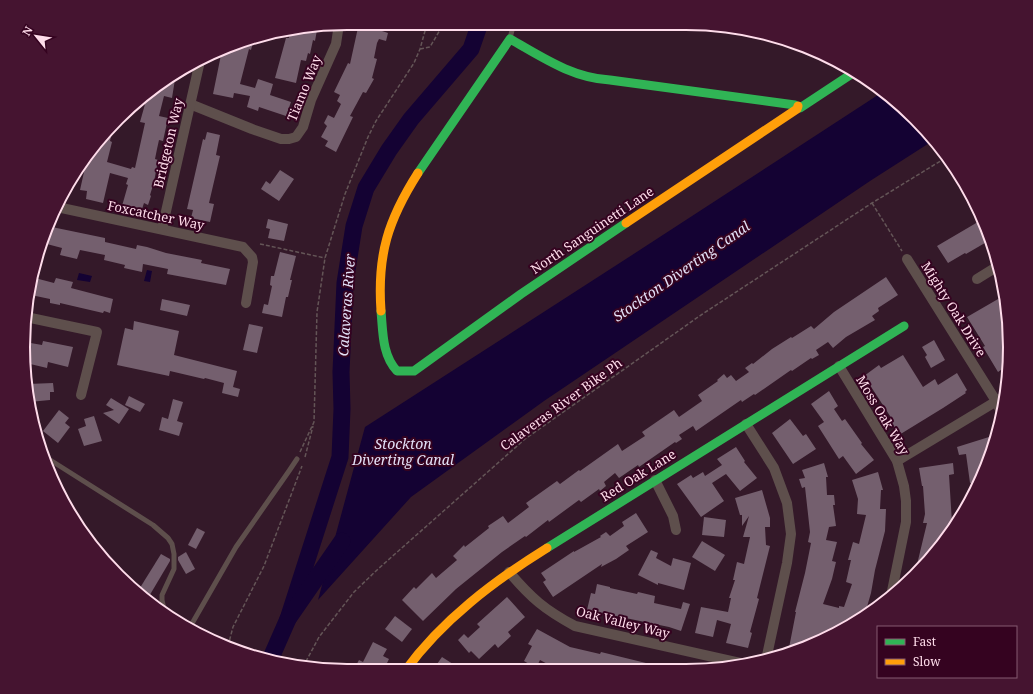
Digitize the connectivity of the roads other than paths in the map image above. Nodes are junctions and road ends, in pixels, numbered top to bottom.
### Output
1 (338, 30) edge
2 (512, 30) edge
3 (510, 39) junction
4 (199, 67) edge
5 (850, 75) edge
6 (190, 104) junction
7 (799, 107) junction
8 (62, 208) edge
9 (162, 229) junction
10 (907, 259) road end
11 (993, 269) edge
12 (977, 279) dead end
13 (246, 303) dead end
14 (32, 317) edge
15 (904, 326) dead end
16 (839, 366) junction
17 (81, 395) dead end
18 (996, 401) junction
19 (998, 405) edge
20 (746, 424) junction
21 (297, 459) road end
22 (51, 461) edge
23 (897, 461) junction
24 (655, 480) junction
25 (676, 530) dead end
26 (509, 572) junction
27 (893, 587) edge
28 (163, 605) edge
29 (192, 624) edge
30 (767, 653) edge
31 (730, 661) edge
32 (410, 664) edge

1 - 6 street, Tiamo Way
2 - 3 lane
3 - 7 street
3 - 7 street, North Sanguinetti Lane
4 - 6 street, Bridgeton Way
5 - 7 street, North Sanguinetti Lane
6 - 9 street, Bridgeton Way
8 - 9 street, Foxcatcher Way
9 - 13 street, Foxcatcher Way
10 - 18 street, Mighty Oak Drive
11 - 12 street
14 - 17 street
15 - 16 street, Red Oak Lane
16 - 20 street, Red Oak Lane
16 - 23 street, Moss Oak Way
18 - 19 street, Mighty Oak Drive
18 - 23 street
20 - 24 street, Red Oak Lane
20 - 30 street
21 - 29 lane
22 - 28 lane
23 - 27 street, Moss Oak Way
24 - 25 street
24 - 26 street, Red Oak Lane
26 - 31 street, Oak Valley Way
26 - 32 street, Red Oak Lane

